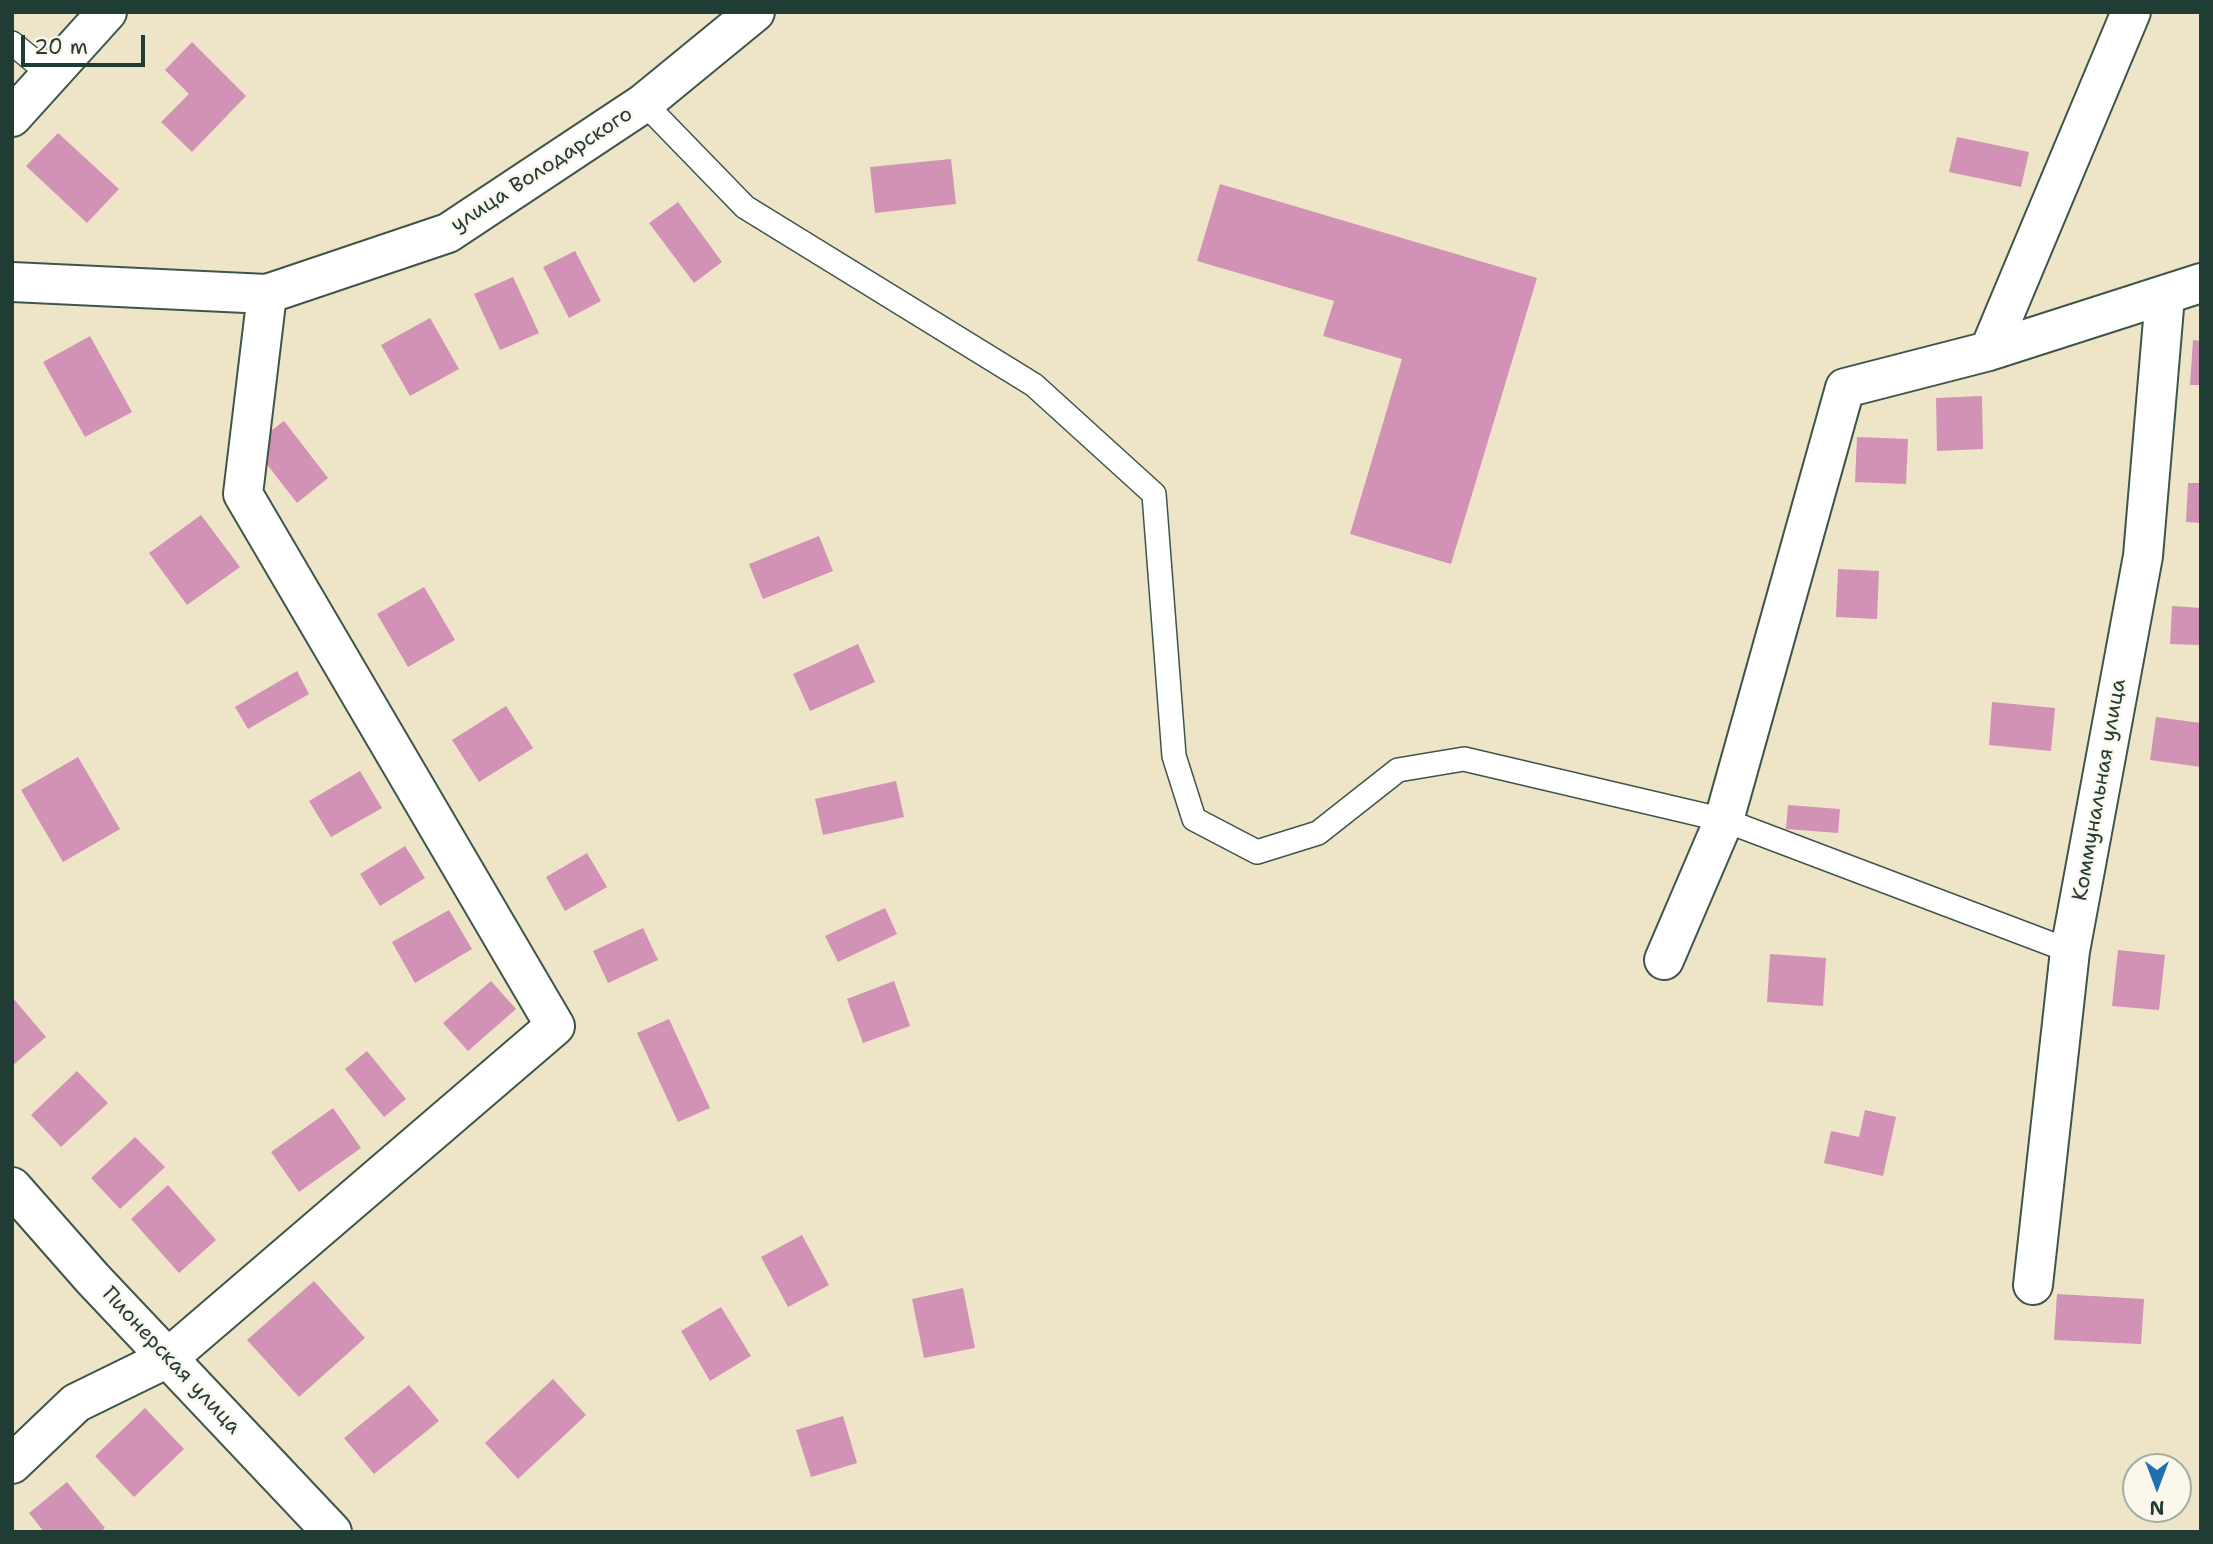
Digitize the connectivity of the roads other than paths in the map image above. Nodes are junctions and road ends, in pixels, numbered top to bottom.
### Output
1 (107, 12) edge
2 (755, 12) edge
3 (2131, 12) edge
4 (12, 43) edge
5 (51, 75) junction
6 (644, 103) junction
7 (12, 117) edge
8 (12, 282) edge
9 (2201, 284) edge
10 (267, 294) junction
11 (2165, 296) junction
12 (1989, 351) junction
13 (1724, 820) junction
14 (2070, 951) junction
15 (1664, 960) dead end
16 (12, 1187) edge
17 (2034, 1285) dead end
18 (169, 1358) junction
19 (12, 1464) edge
20 (332, 1532) edge

1 - 5 street
2 - 6 street, улица Володарского
3 - 12 street
4 - 5 lane
5 - 7 street
6 - 10 street, улица Володарского
6 - 13 lane
8 - 10 street, улица Володарского
9 - 11 street
10 - 18 street
11 - 12 street
11 - 14 street, Коммунальная улица
12 - 13 street
13 - 14 lane
13 - 15 street
14 - 17 street, Коммунальная улица
16 - 18 street, Пионерская улица
18 - 19 street
18 - 20 street, Пионерская улица

